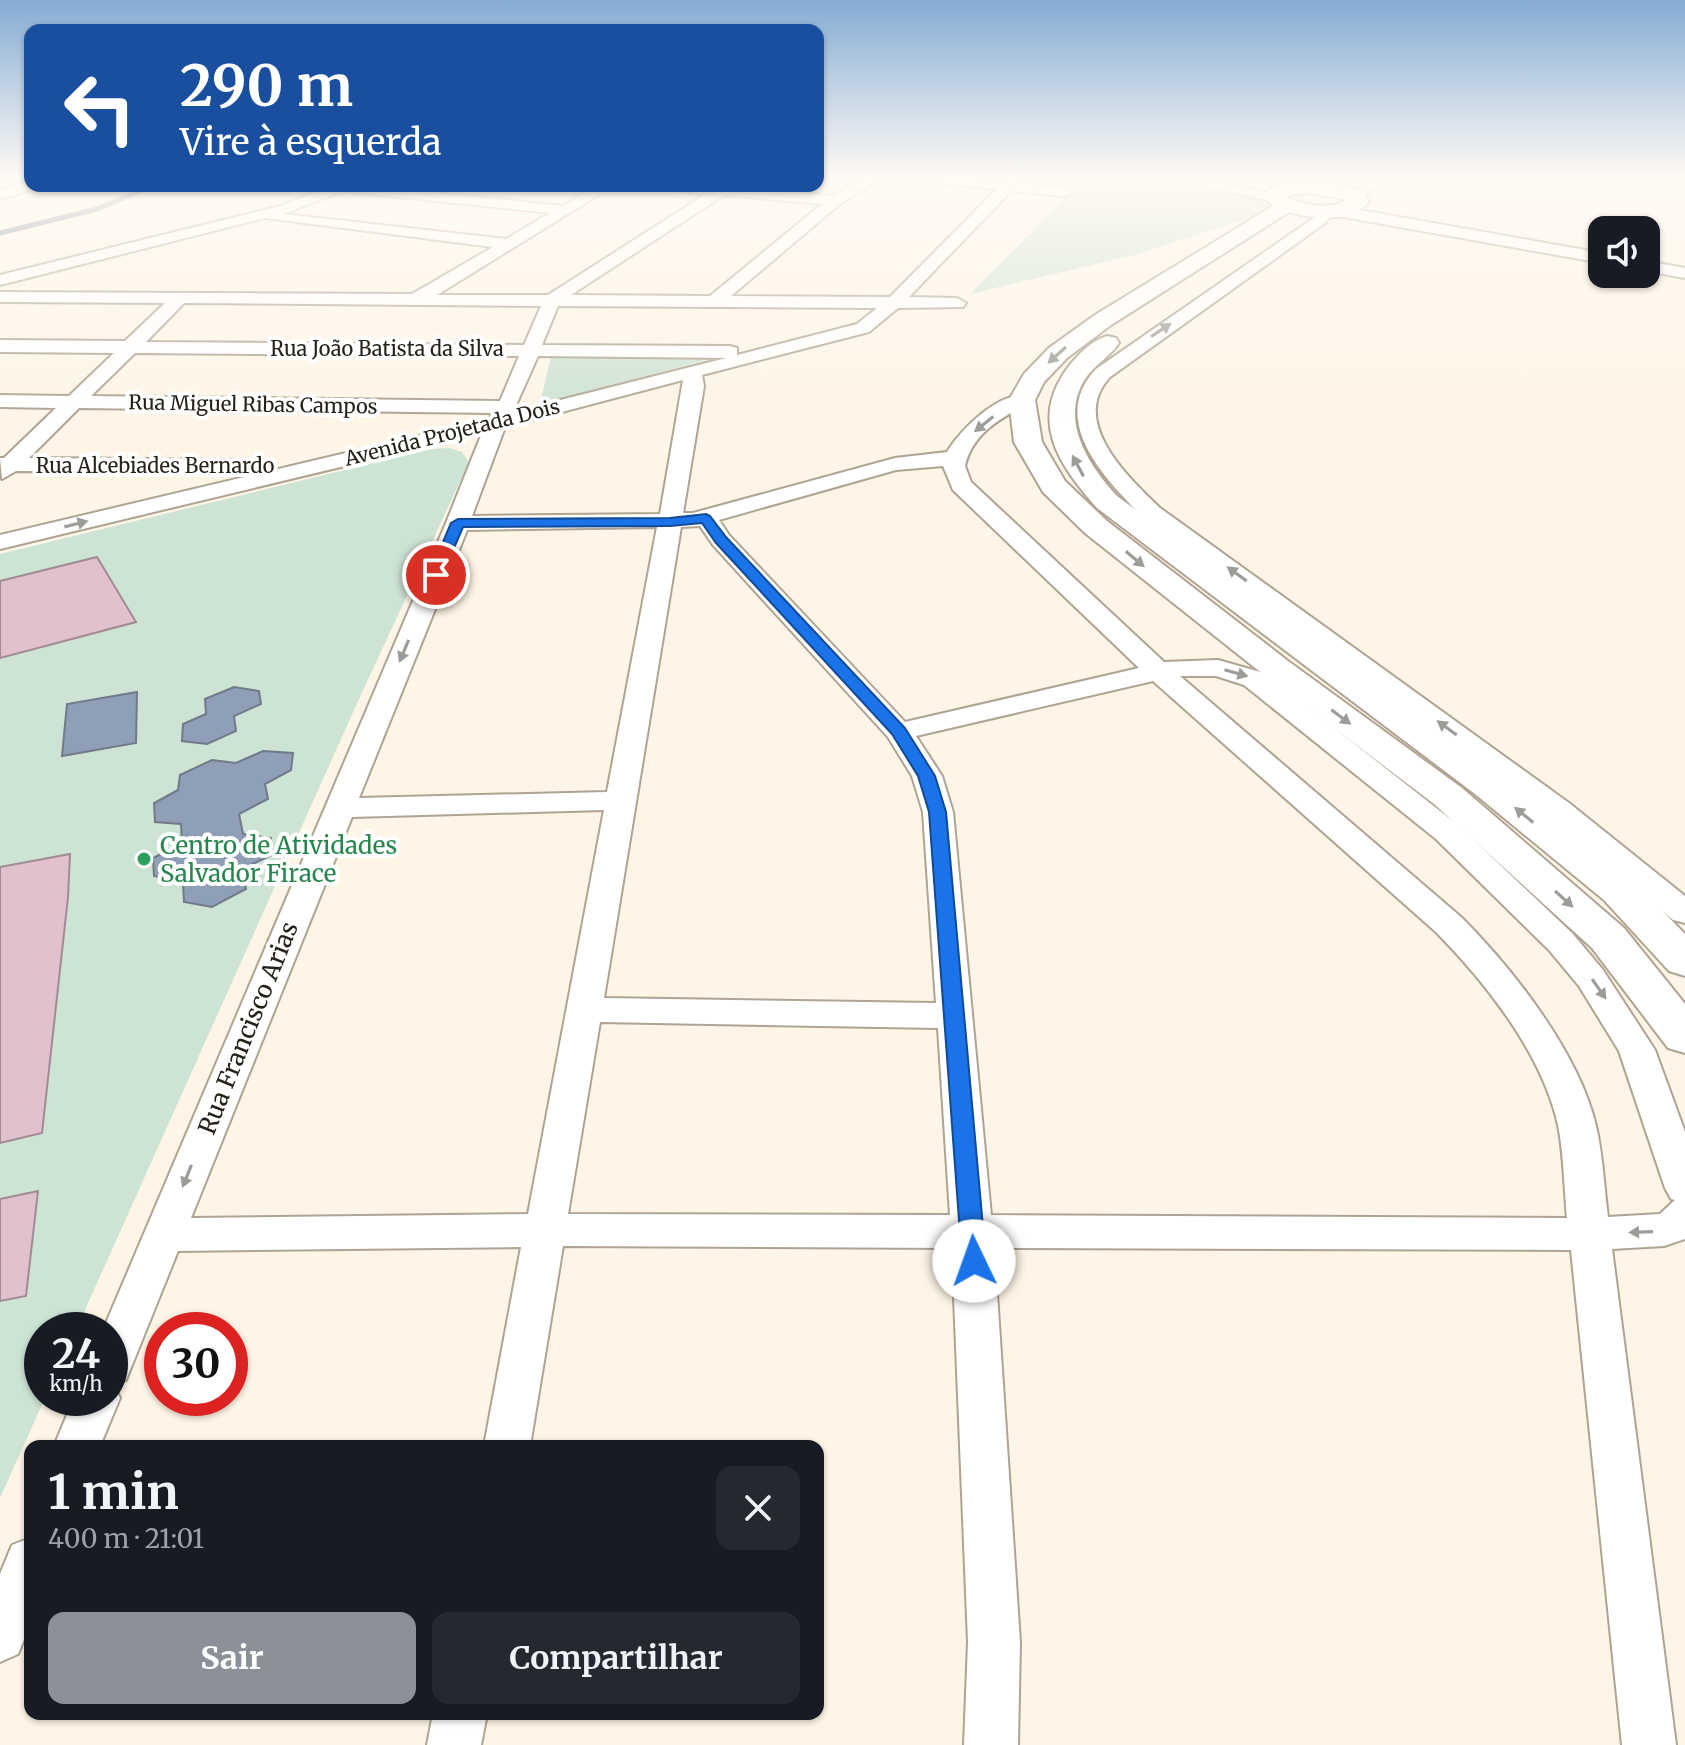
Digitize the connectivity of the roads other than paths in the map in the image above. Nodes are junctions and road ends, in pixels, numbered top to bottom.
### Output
1 (90, 257) edge
2 (486, 257) edge
3 (618, 257) edge
4 (767, 257) edge
5 (937, 257) edge
6 (1204, 257) edge
7 (1230, 257) edge
8 (1267, 257) edge
9 (1660, 269) edge
10 (1685, 273) edge
11 (0, 280) edge
12 (0, 297) edge
13 (180, 298) junction
14 (417, 299) junction
15 (552, 300) junction
16 (715, 301) junction
17 (896, 301) junction
18 (957, 303) dead end
19 (0, 346) edge
20 (128, 347) junction
21 (533, 349) junction
22 (774, 352) junction
23 (692, 373) junction
24 (1022, 400) junction
25 (0, 401) edge
26 (72, 402) junction
27 (496, 427) junction
28 (420, 441) junction
29 (955, 458) junction
30 (3, 467) edge
31 (310, 467) junction
32 (688, 520) junction
33 (458, 523) junction
34 (0, 542) edge
35 (1276, 668) junction
36 (1159, 672) junction
37 (1315, 727) junction
38 (899, 732) junction
39 (621, 801) junction
40 (338, 808) junction
41 (1447, 832) junction
42 (1532, 870) junction
43 (1685, 913) edge
44 (1685, 961) edge
45 (584, 1010) junction
46 (955, 1016) junction
47 (1685, 1036) edge
48 (1685, 1188) edge
49 (1685, 1213) edge
50 (545, 1230) junction
51 (972, 1230) junction
52 (1590, 1234) junction
53 (163, 1235) junction
54 (128, 1322) edge
55 (90, 1416) edge
56 (80, 1440) edge
57 (508, 1440) edge
58 (24, 1577) edge
59 (0, 1636) edge
60 (459, 1720) edge
61 (454, 1745) edge
62 (991, 1745) edge
63 (1649, 1745) edge

1 - 11 street
2 - 14 street
3 - 15 street
4 - 16 street
5 - 17 street, Avenida Projetada Dois
6 -> 24 main road
44 -> 7 main road
43 -> 8 street
9 - 10 street
12 - 13 street
13 - 14 street
13 - 20 street
14 - 15 street
15 - 16 street
15 - 21 street, Rua Francisco Arias
16 - 17 street
17 - 18 street
17 - 22 street, Avenida Projetada Dois
19 - 20 street, Rua João Batista da Silva
20 - 21 street, Rua João Batista da Silva
20 - 26 street
21 - 22 street, Rua João Batista da Silva
21 - 27 street, Rua Francisco Arias
22 - 23 street, Avenida Projetada Dois
23 - 27 street, Avenida Projetada Dois
23 - 32 street
24 -> 29 street
24 -> 35 main road
25 - 26 street, Rua Miguel Ribas Campos
26 - 27 street, Rua Miguel Ribas Campos
26 - 30 street
27 - 28 street
27 - 28 street, Avenida Projetada Dois
27 - 33 street, Rua Francisco Arias
28 - 31 street, Avenida Projetada Dois
29 - 32 street
29 - 36 street
30 - 31 street, Rua Alcebiades Bernardo
34 -> 31 street, Avenida Projetada Dois
32 - 33 street
32 - 38 street
32 - 39 street
33 -> 40 street, Rua Francisco Arias
35 - 37 street
35 -> 42 main road
36 -> 37 street
36 - 38 street
36 - 52 street
37 - 41 street
38 - 46 street
39 - 40 street
39 - 45 street
40 -> 53 street, Rua Francisco Arias
41 - 42 street
41 -> 48 street
42 -> 47 main road
45 - 46 street
45 - 50 street
46 - 51 street
49 -> 52 street
50 - 51 street
50 - 53 street
50 - 57 street
51 - 52 street
51 - 62 street
52 - 63 street
53 - 54 street, Rua Francisco Arias
55 - 56 street
58 - 59 street
60 - 61 street

